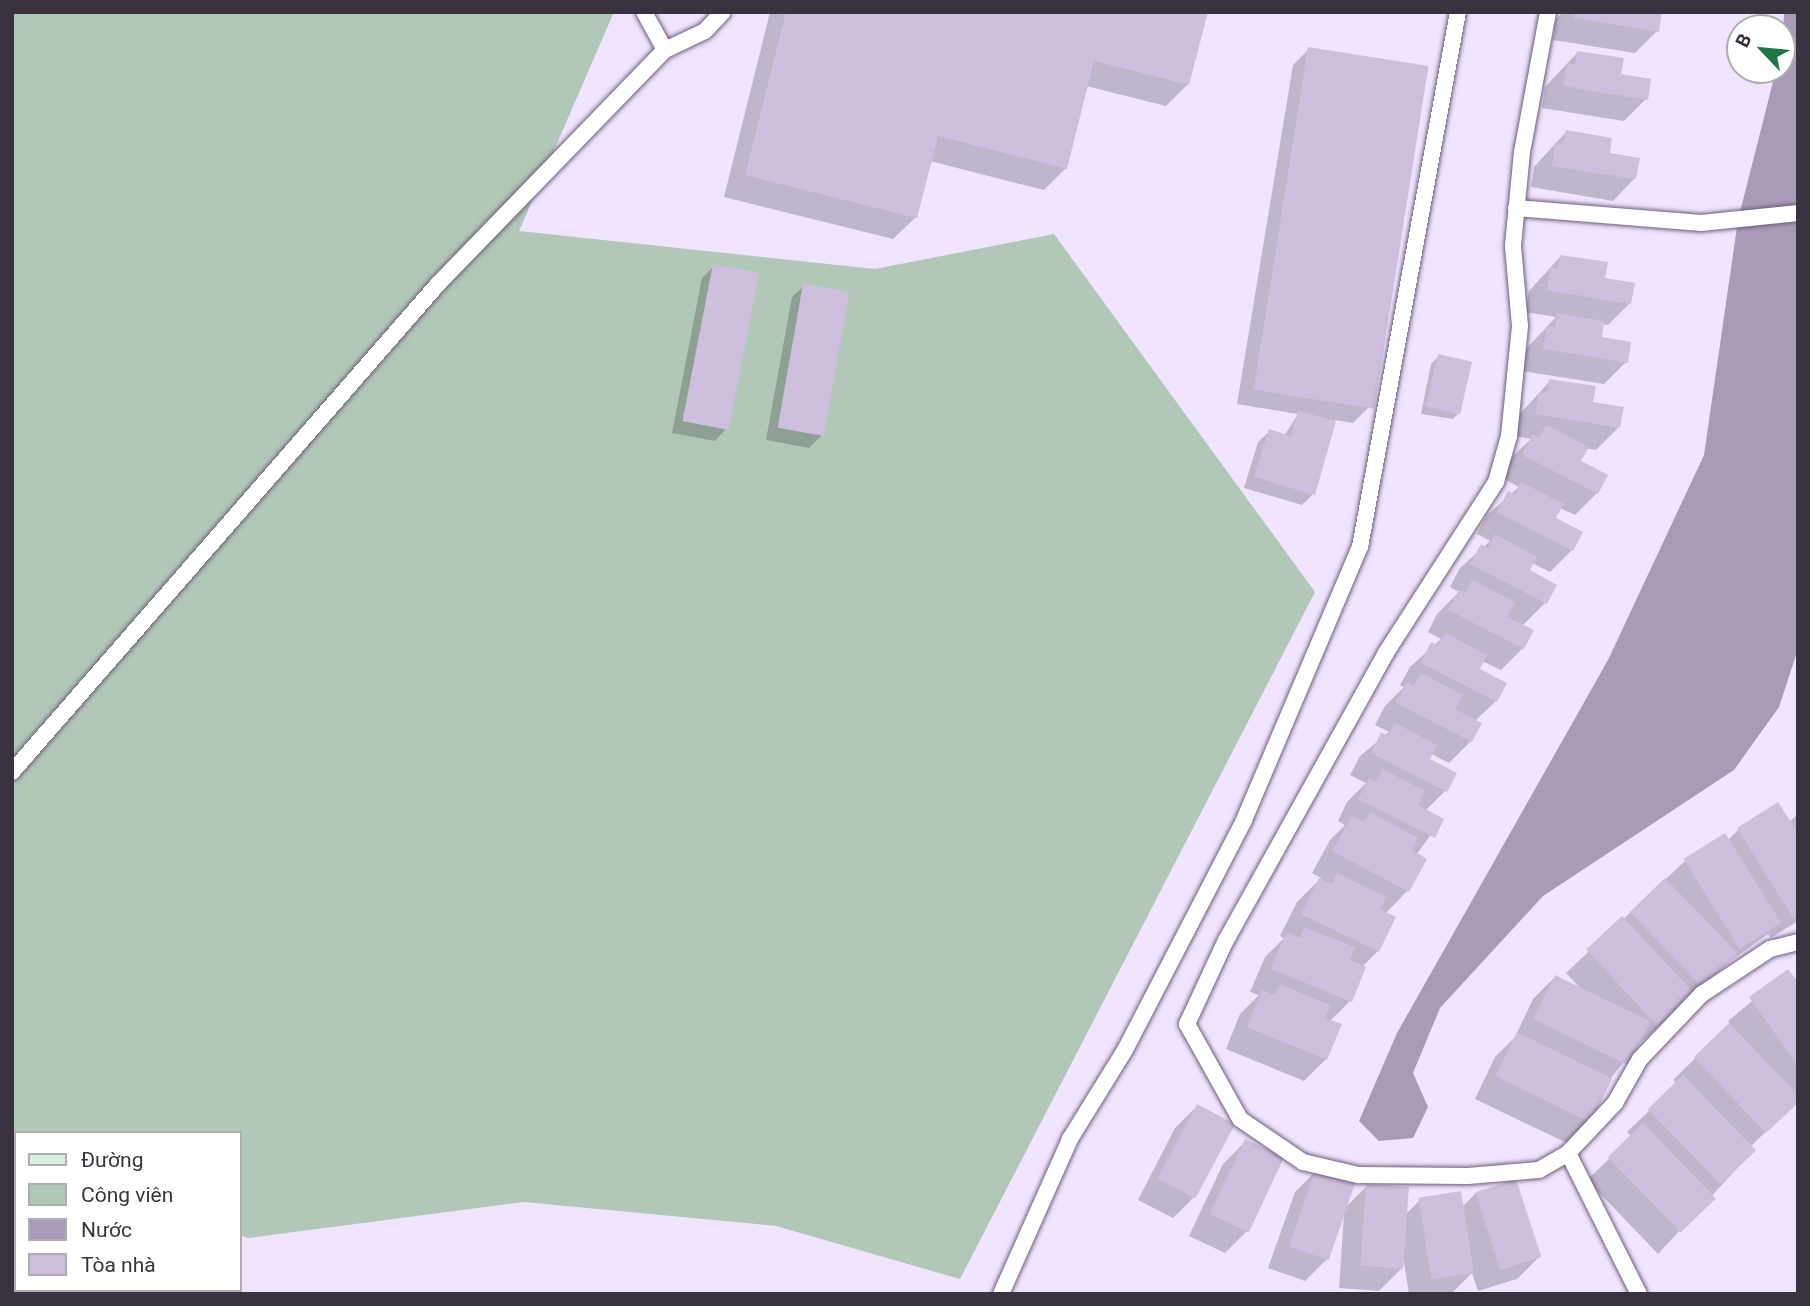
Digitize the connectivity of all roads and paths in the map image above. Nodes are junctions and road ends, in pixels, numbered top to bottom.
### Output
1 (644, 12) edge
2 (723, 12) edge
3 (1458, 12) edge
4 (1548, 12) edge
5 (665, 50) junction
6 (1516, 208) junction
7 (1798, 213) edge
8 (12, 772) edge
9 (1798, 942) edge
10 (1568, 1153) junction
11 (1001, 1294) edge
12 (1639, 1294) edge

1 - 5 lane
2 - 5 lane
3 - 11 lane
4 - 6 lane
5 - 8 lane
6 - 7 lane
6 - 10 lane
9 - 10 lane
10 - 12 lane

